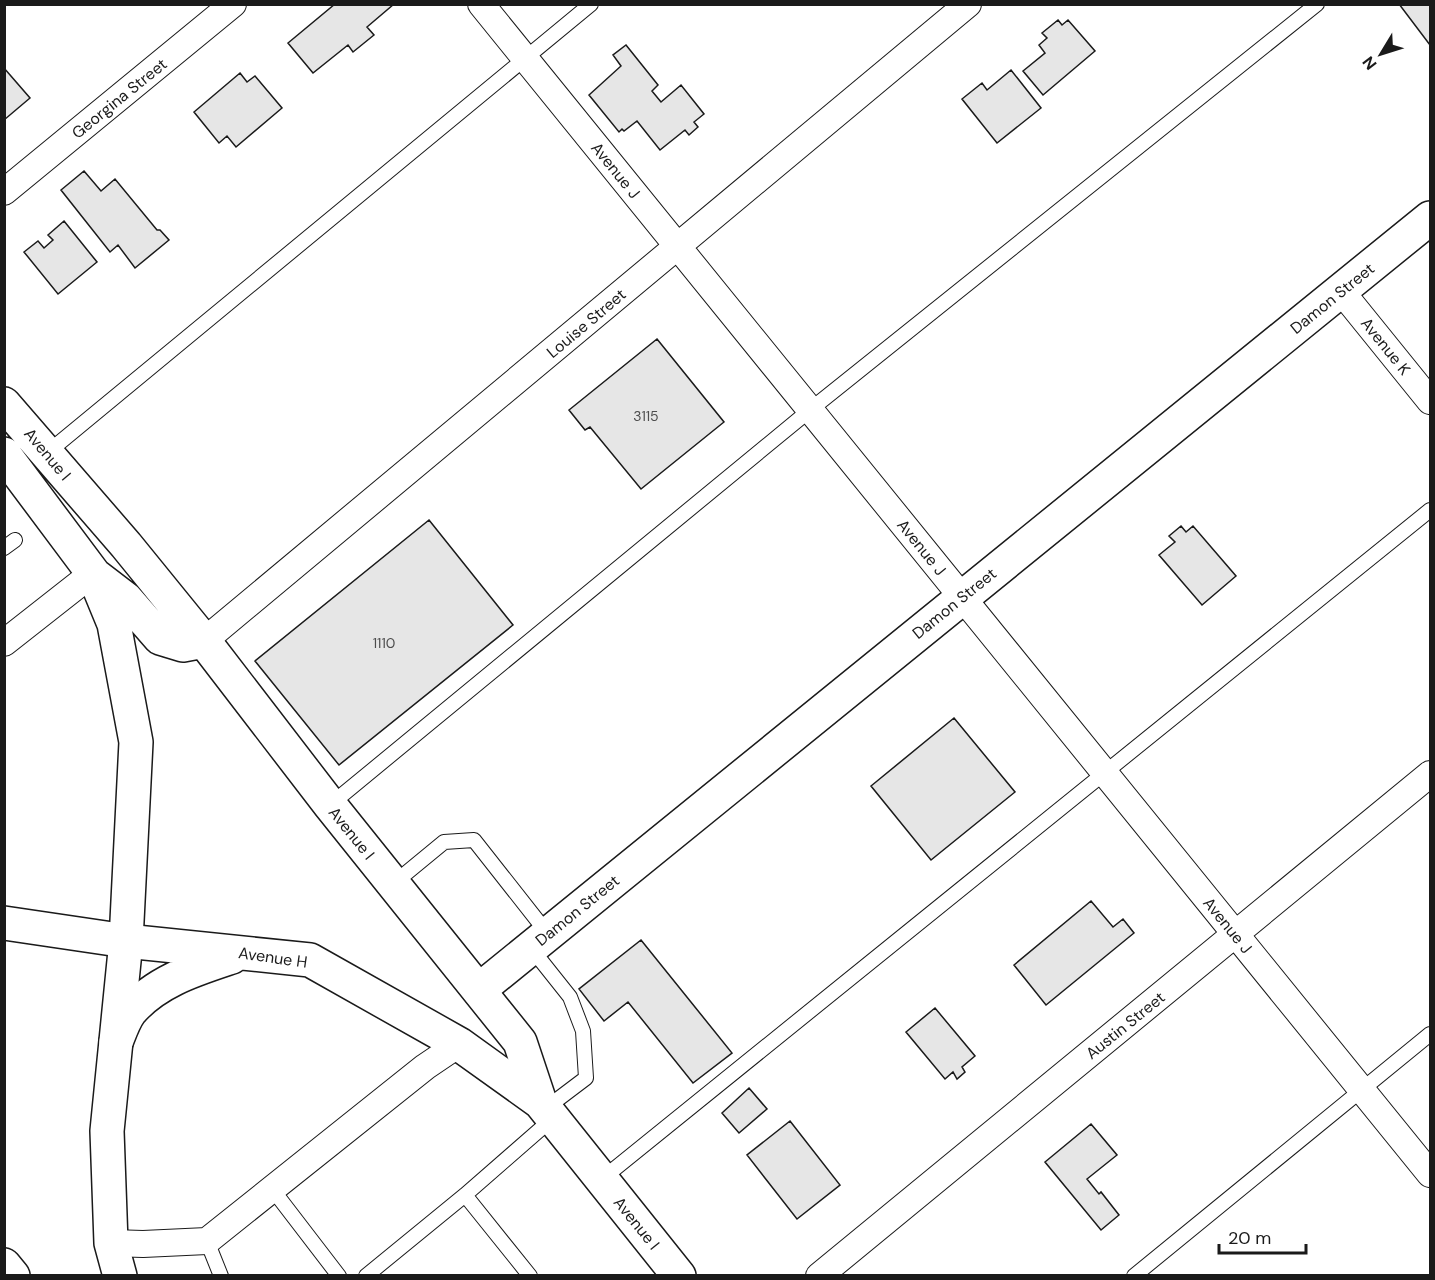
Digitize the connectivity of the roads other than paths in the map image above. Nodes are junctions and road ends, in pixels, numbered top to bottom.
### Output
1 (233, 4) edge
2 (481, 4) edge
3 (591, 4) edge
4 (968, 4) edge
5 (1317, 4) edge
6 (525, 59) junction
7 (4, 192) edge
8 (1431, 218) edge
9 (678, 247) junction
10 (1341, 291) junction
11 (1431, 401) edge
12 (4, 404) edge
13 (810, 410) junction
14 (47, 453) junction
15 (4, 454) edge
16 (1431, 510) edge
17 (93, 573) junction
18 (962, 597) junction
19 (204, 641) junction
20 (4, 643) edge
21 (1105, 773) junction
22 (1431, 774) edge
23 (330, 805) junction
24 (393, 884) junction
25 (4, 923) edge
26 (1236, 934) junction
27 (126, 941) junction
28 (540, 941) junction
29 (261, 955) junction
30 (479, 990) junction
31 (1431, 1034) edge
32 (116, 1042) junction
33 (459, 1044) junction
34 (1362, 1090) junction
35 (546, 1110) junction
36 (1431, 1174) edge
37 (602, 1179) junction
38 (273, 1190) junction
39 (465, 1195) junction
40 (207, 1241) junction
41 (111, 1242) junction
42 (4, 1265) edge
43 (13, 1275) edge
44 (120, 1275) edge
45 (221, 1275) edge
46 (339, 1275) edge
47 (366, 1275) edge
48 (530, 1275) edge
49 (679, 1275) edge
50 (819, 1275) edge
51 (1134, 1275) edge

1 - 7 street, Georgina Street
2 - 6 street, Avenue J
3 - 6 lane
4 - 9 street, Louise Street
5 - 13 lane
6 - 9 street, Avenue J
6 - 14 lane
8 - 10 main road, Damon Street
9 - 13 street, Avenue J
9 - 19 street, Louise Street
10 - 11 street, Avenue K
10 - 18 main road, Damon Street
12 - 14 main road, Avenue I
13 - 18 street, Avenue J
13 - 23 lane
14 - 19 main road, Avenue I
15 - 17 main road, Avenue I
16 - 21 lane
17 - 19 main road
17 - 20 street
17 - 27 main road, Avenue I
18 - 21 street, Avenue J
18 - 28 main road, Damon Street
19 - 23 main road, Avenue I
21 - 26 street, Avenue J
21 - 37 lane
22 - 26 street, Austin Street
23 - 24 main road, Avenue I
24 - 28 lane
24 - 30 main road, Avenue I
25 - 27 main road, Avenue H
26 - 34 street, Avenue J
26 - 50 street, Austin Street
27 - 29 main road, Avenue H
27 - 32 main road, Avenue I
28 - 30 main road, Damon Street
28 - 35 lane
29 - 32 main road
29 - 33 main road, Avenue H
30 - 35 main road, Avenue I
31 - 34 lane
32 - 41 main road, Avenue I
33 - 35 main road, Avenue H
33 - 38 street
34 - 36 street, Avenue J
34 - 51 lane
35 - 37 main road, Avenue I
35 - 39 lane
37 - 49 main road, Avenue I
38 - 40 street
38 - 46 lane
39 - 47 lane
39 - 48 lane
40 - 41 street
40 - 45 lane
41 - 44 main road, Avenue I
42 - 43 main road

